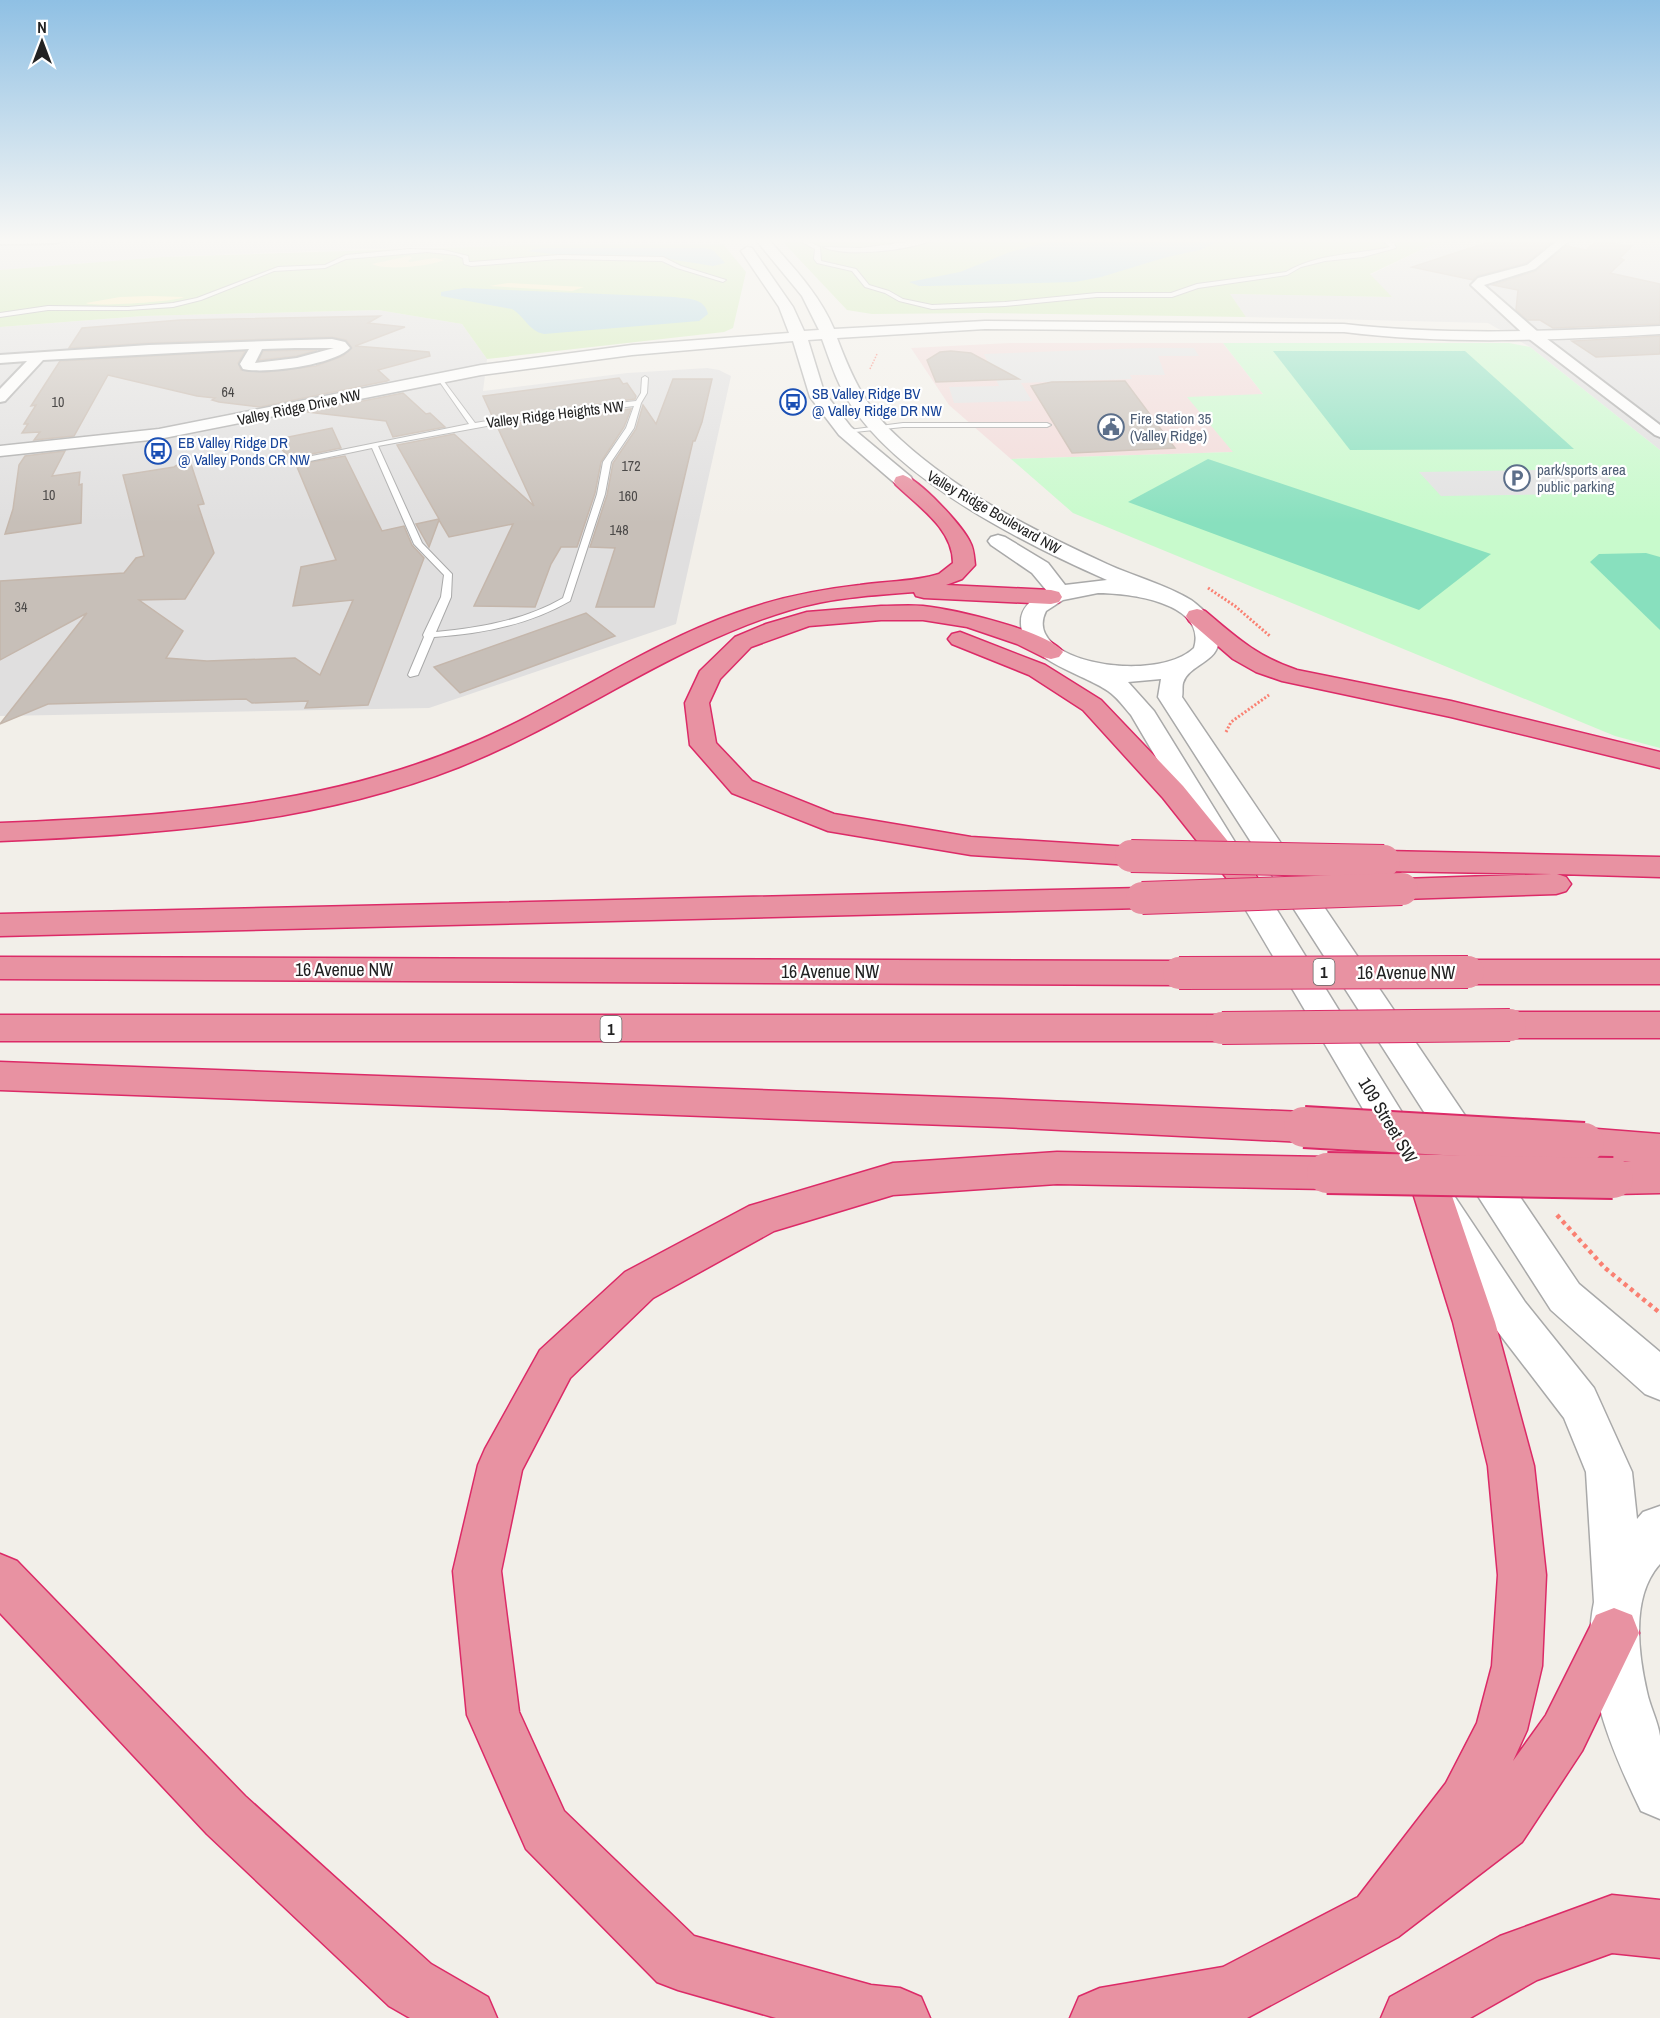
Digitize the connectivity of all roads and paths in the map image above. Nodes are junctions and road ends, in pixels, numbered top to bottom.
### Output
1 (757, 334) edge
2 (797, 334) edge
3 (829, 334) edge
4 (908, 334) edge
5 (920, 334) edge
6 (1047, 334) edge
7 (1376, 334) edge
8 (1533, 334) edge
9 (1541, 334) edge
10 (1595, 334) edge
11 (744, 340) junction
12 (831, 340) junction
13 (800, 342) junction
14 (258, 344) junction
15 (890, 345) dead end
16 (720, 354) junction
17 (39, 356) junction
18 (751, 356) dead end
19 (0, 359) edge
20 (789, 362) dead end
21 (808, 370) junction
22 (859, 371) dead end
23 (645, 378) dead end
24 (444, 383) junction
25 (0, 398) edge
26 (856, 400) junction
27 (638, 403) junction
28 (1636, 414) junction
29 (1660, 414) edge
30 (472, 424) junction
31 (1047, 425) dead end
32 (875, 426) junction
33 (845, 431) junction
34 (1660, 432) edge
35 (374, 445) junction
36 (0, 451) edge
37 (310, 459) dead end
38 (0, 462) edge
39 (903, 481) junction
40 (880, 588) junction
41 (1056, 595) junction
42 (1161, 595) junction
43 (1197, 616) junction
44 (774, 629) junction
45 (428, 635) junction
46 (1052, 652) junction
47 (1182, 667) junction
48 (1089, 669) junction
49 (413, 675) dead end
50 (1660, 760) edge
51 (0, 832) edge
52 (1660, 867) edge
53 (1660, 880) edge
54 (1246, 883) junction
55 (0, 925) edge
56 (0, 968) edge
57 (1660, 972) edge
58 (1660, 1025) edge
59 (0, 1028) edge
60 (0, 1076) edge
61 (1660, 1149) edge
62 (1660, 1178) edge
63 (1432, 1193) junction
64 (1660, 1379) edge
65 (1660, 1528) edge
66 (0, 1578) edge
67 (1616, 1616) junction
68 (1660, 1792) edge
69 (1378, 1917) junction
70 (1660, 1929) edge
71 (467, 2018) edge
72 (900, 2018) edge
73 (1100, 2018) edge
74 (1411, 2018) edge

1 - 11 street
2 - 13 street, Valley Ridge Boulevard NW
3 - 12 street, Valley Ridge Boulevard NW
4 - 12 street, Valley Ridge Drive NW
5 - 15 street
6 - 7 street, Valley Ridge Drive NW
8 - 28 street
9 - 10 street, Valley Ridge Drive NW
11 - 13 street, Valley Ridge Drive NW
11 - 24 street, Valley Ridge Drive NW
12 - 13 street, Valley Ridge Drive NW
12 - 26 street, Valley Ridge Boulevard NW
13 - 16 street, Valley Ridge Drive NW
13 - 21 street, Valley Ridge Boulevard NW
14 - 14 street
14 - 17 street
16 - 18 street
16 - 24 street, Valley Ridge Drive NW
17 - 19 street
17 - 25 street
20 - 21 street
21 - 33 street, Valley Ridge Boulevard NW
22 - 26 street
23 - 27 lane, Valley Ridge Heights NW
24 - 30 lane, Valley Ridge Heights NW
24 - 36 street, Valley Ridge Drive NW
24 - 38 street, Valley Ridge Drive NW
26 - 32 street, Valley Ridge Boulevard NW
27 - 30 lane, Valley Ridge Heights NW
27 - 45 lane, Valley Ridge Heights NW
28 - 29 street
28 - 34 street
30 - 35 lane, Valley Ridge Heights NW
31 - 32 lane
32 - 33 lane
32 - 42 street, Valley Ridge Boulevard NW
33 - 39 street, Valley Ridge Boulevard NW
35 - 37 lane, Valley Ridge Heights NW
35 - 45 lane
39 - 40 highway
39 - 41 street, Valley Ridge Boulevard NW
40 - 41 highway
40 - 51 highway
41 - 42 street
41 - 46 street
42 - 43 street
43 - 47 street
43 - 50 highway
44 - 46 highway
44 - 52 highway, bridge
44 - 54 highway
45 - 49 lane
46 - 48 street
47 - 48 street
47 - 64 street
48 - 54 street, 109 Street SW
53 - 55 highway, bridge
54 - 63 street, 109 Street SW
56 - 57 highway, 16 Avenue NW / 1, bridge
58 - 59 highway, 1, bridge
60 - 61 highway, bridge
62 - 72 highway, bridge
63 - 67 street, 109 Street SW
63 - 69 highway
65 - 67 street
66 - 71 highway
67 - 68 street, 109 Street SW
67 - 69 highway
69 - 73 highway
70 - 74 highway

